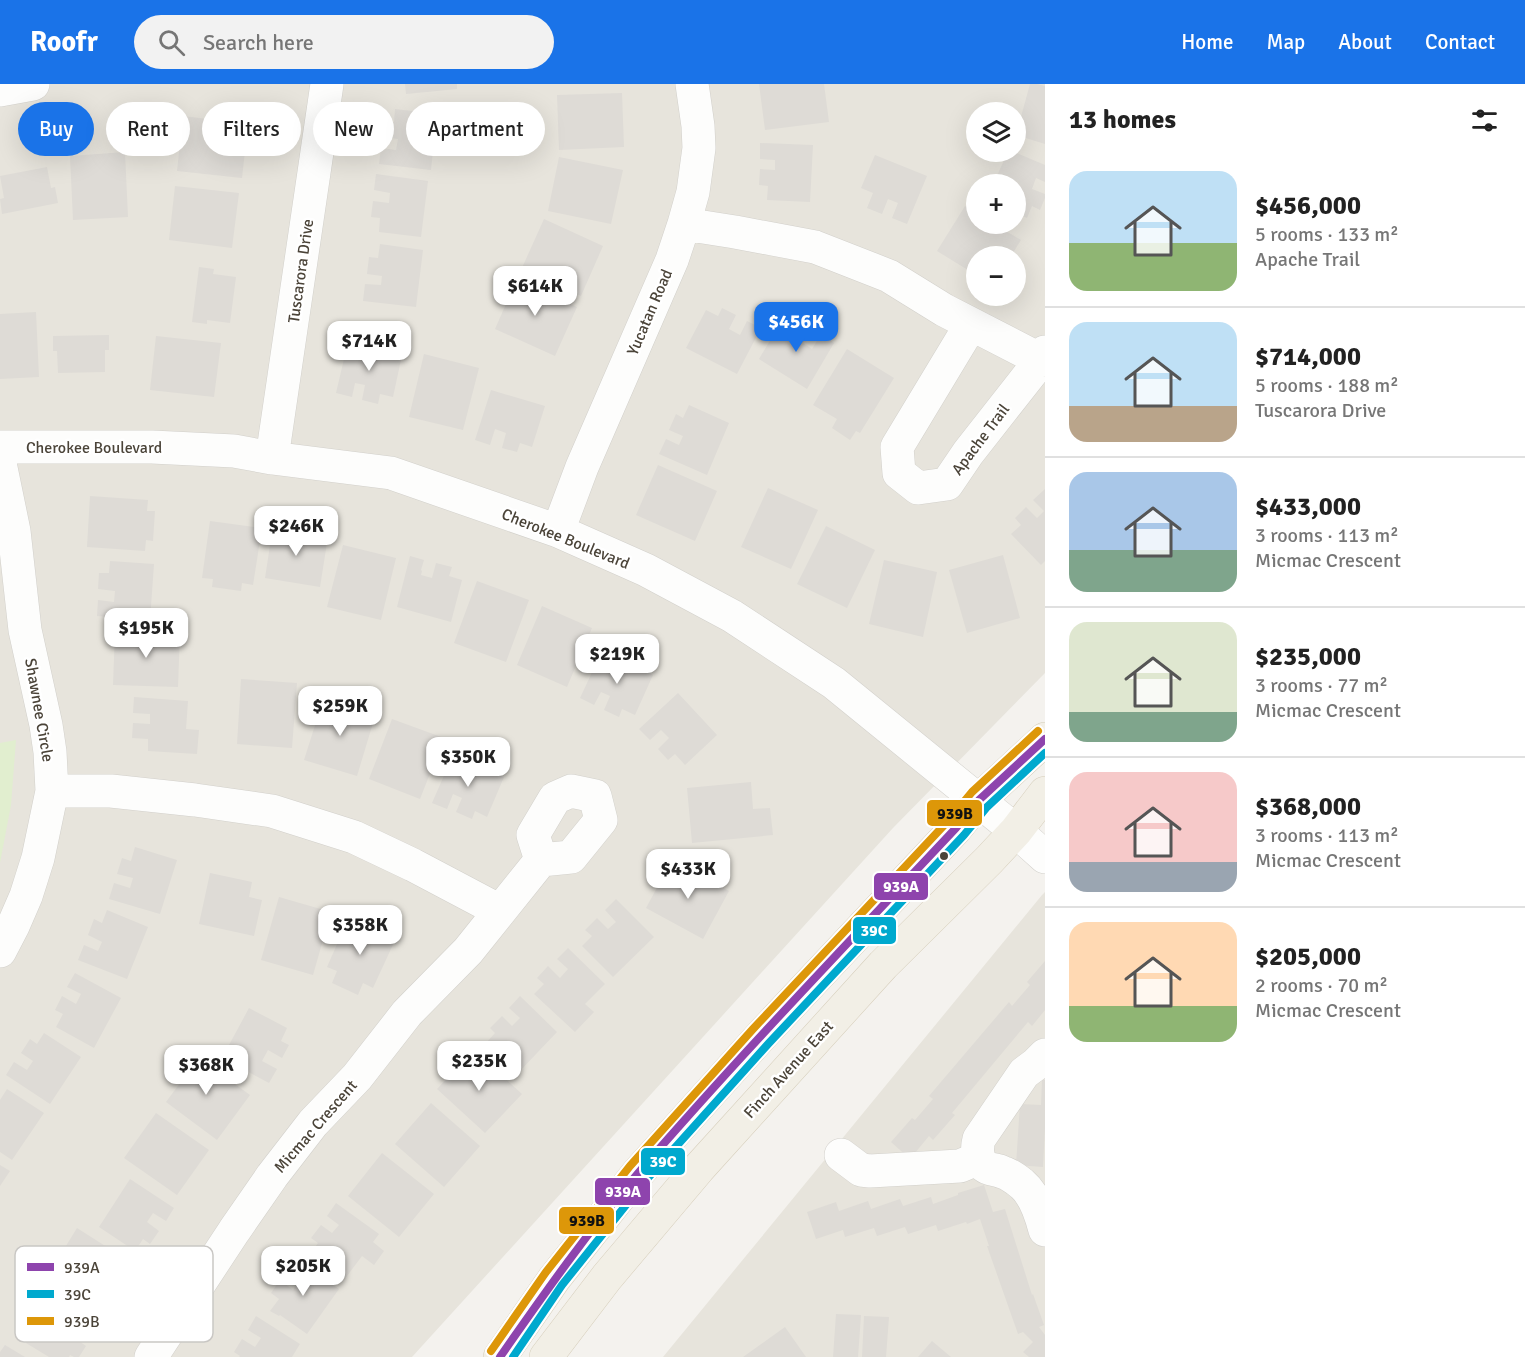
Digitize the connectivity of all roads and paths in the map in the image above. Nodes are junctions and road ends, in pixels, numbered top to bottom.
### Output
1 (33, 84) edge
2 (327, 84) edge
3 (692, 84) edge
4 (0, 90) edge
5 (684, 224) junction
6 (975, 326) junction
7 (1043, 356) edge
8 (0, 447) edge
9 (272, 458) junction
10 (0, 463) edge
11 (558, 531) junction
12 (1045, 739) edge
13 (52, 791) junction
14 (1045, 793) edge
15 (979, 800) junction
16 (1016, 831) junction
17 (1045, 857) edge
18 (541, 860) dead end
19 (500, 911) junction
20 (0, 951) edge
21 (1045, 1054) edge
22 (841, 1155) dead end
23 (979, 1158) junction
24 (1045, 1230) edge
25 (213, 1262) edge
26 (161, 1342) edge
27 (151, 1357) edge
28 (500, 1357) edge
29 (546, 1357) edge

1 - 4 street
2 - 9 street, Tuscarora Drive
3 - 5 street, Yucatan Road
5 - 6 street, Apache Trail
5 - 11 street, Yucatan Road
6 - 7 street, Apache Trail
6 - 7 street, Apache Trail
8 - 9 street, Cherokee Boulevard
9 - 11 street, Cherokee Boulevard
10 - 13 street, Shawnee Circle
11 - 15 street, Cherokee Boulevard
12 - 15 main road
13 - 19 street
13 - 20 street, Shawnee Circle
14 - 16 main road, Finch Avenue East
15 - 16 street, Cherokee Boulevard
15 - 28 main road
16 - 17 street, Cherokee Boulevard
16 - 29 main road, Finch Avenue East
18 - 19 street, Micmac Crescent
19 - 25 street, Micmac Crescent
21 - 23 street
22 - 23 street
23 - 24 street
26 - 27 street, Micmac Crescent

